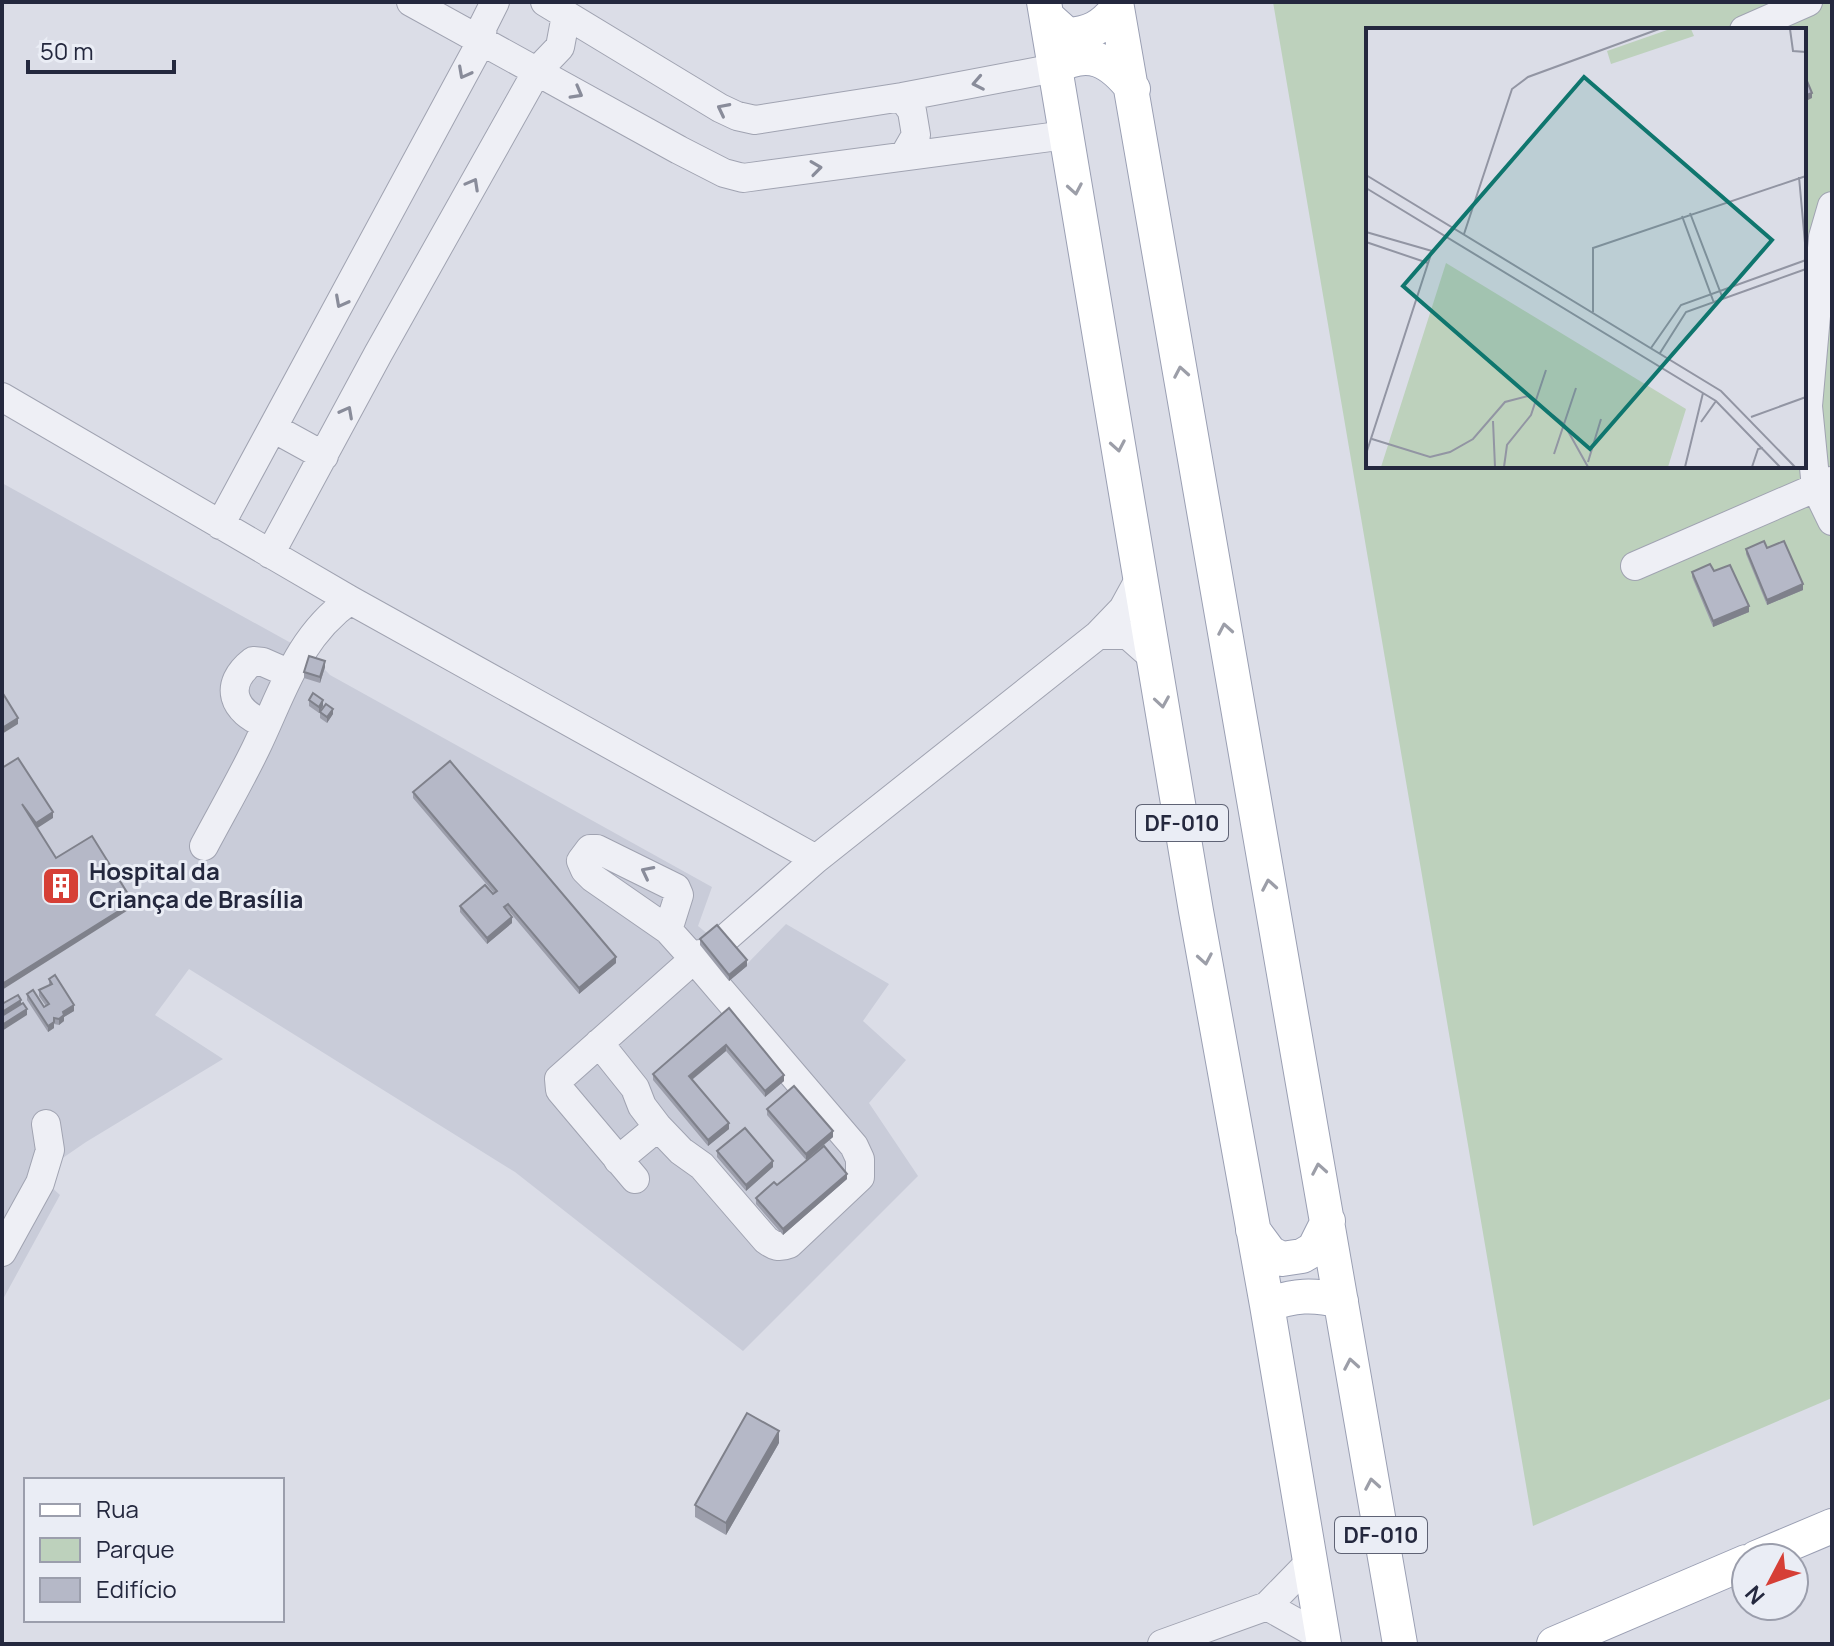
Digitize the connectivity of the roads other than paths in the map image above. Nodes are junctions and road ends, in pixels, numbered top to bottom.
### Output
1 (411, 2) edge
2 (495, 2) edge
3 (1808, 2) edge
4 (1117, 5) edge
5 (556, 9) edge
6 (1045, 9) edge
7 (1749, 28) edge
8 (481, 42) junction
9 (1055, 68) junction
10 (537, 71) junction
11 (1133, 89) junction
12 (902, 97) junction
13 (1066, 135) junction
14 (904, 156) junction
15 (1832, 206) edge
16 (1820, 239) edge
17 (5, 395) edge
18 (273, 428) junction
19 (324, 456) junction
20 (1824, 484) edge
21 (1832, 521) edge
22 (220, 525) junction
23 (270, 554) junction
24 (1635, 566) dead end
25 (1140, 578) junction
26 (350, 600) junction
27 (1098, 635) junction
28 (1155, 659) junction
29 (288, 673) junction
30 (266, 724) junction
31 (204, 846) dead end
32 (816, 859) junction
33 (668, 930) dead end
34 (705, 952) junction
35 (599, 1043) junction
36 (46, 1124) dead end
37 (658, 1127) junction
38 (1328, 1221) junction
39 (1253, 1230) junction
40 (2, 1252) edge
41 (1341, 1301) junction
42 (1267, 1305) junction
43 (1832, 1526) edge
44 (1794, 1542) edge
45 (1310, 1562) junction
46 (1730, 1570) edge
47 (1267, 1606) junction
48 (1612, 1632) edge
49 (1323, 1640) edge
50 (1400, 1643) edge
51 (1162, 1644) edge
52 (1554, 1644) edge

1 - 8 street
2 - 8 street
3 - 7 street
4 - 6 main road
4 - 11 main road, DF-010
5 - 10 street
12 -> 5 street
6 - 9 main road, DF-010
8 - 10 street
8 -> 18 street
9 - 11 main road
9 -> 12 street
9 - 13 main road, DF-010
10 -> 14 street
19 -> 10 street
38 -> 11 main road, DF-010
12 - 14 street
13 - 14 street
13 -> 25 main road, DF-010
15 - 16 street
16 - 20 street
17 - 22 street
18 - 19 street
18 - 22 street
19 - 23 street
20 - 21 street
20 - 24 street
22 - 23 street
23 - 26 street
25 - 27 street
25 - 28 main road, DF-010
26 - 29 street
26 - 32 street
27 - 28 street
27 - 32 street
28 -> 39 main road, DF-010
29 - 30 street
29 - 30 street
30 - 31 street
32 - 34 street
33 - 34 street
34 - 35 street
34 - 37 street
35 - 37 street
35 - 37 street
36 - 40 street
38 - 39 main road
38 - 41 main road, DF-010
39 - 42 main road, DF-010
41 - 42 main road
50 -> 41 main road, DF-010
42 - 45 main road, DF-010
43 - 44 main road
45 - 47 street
45 - 49 main road, DF-010
46 - 48 main road
47 - 49 street
47 - 51 street
48 - 52 main road

